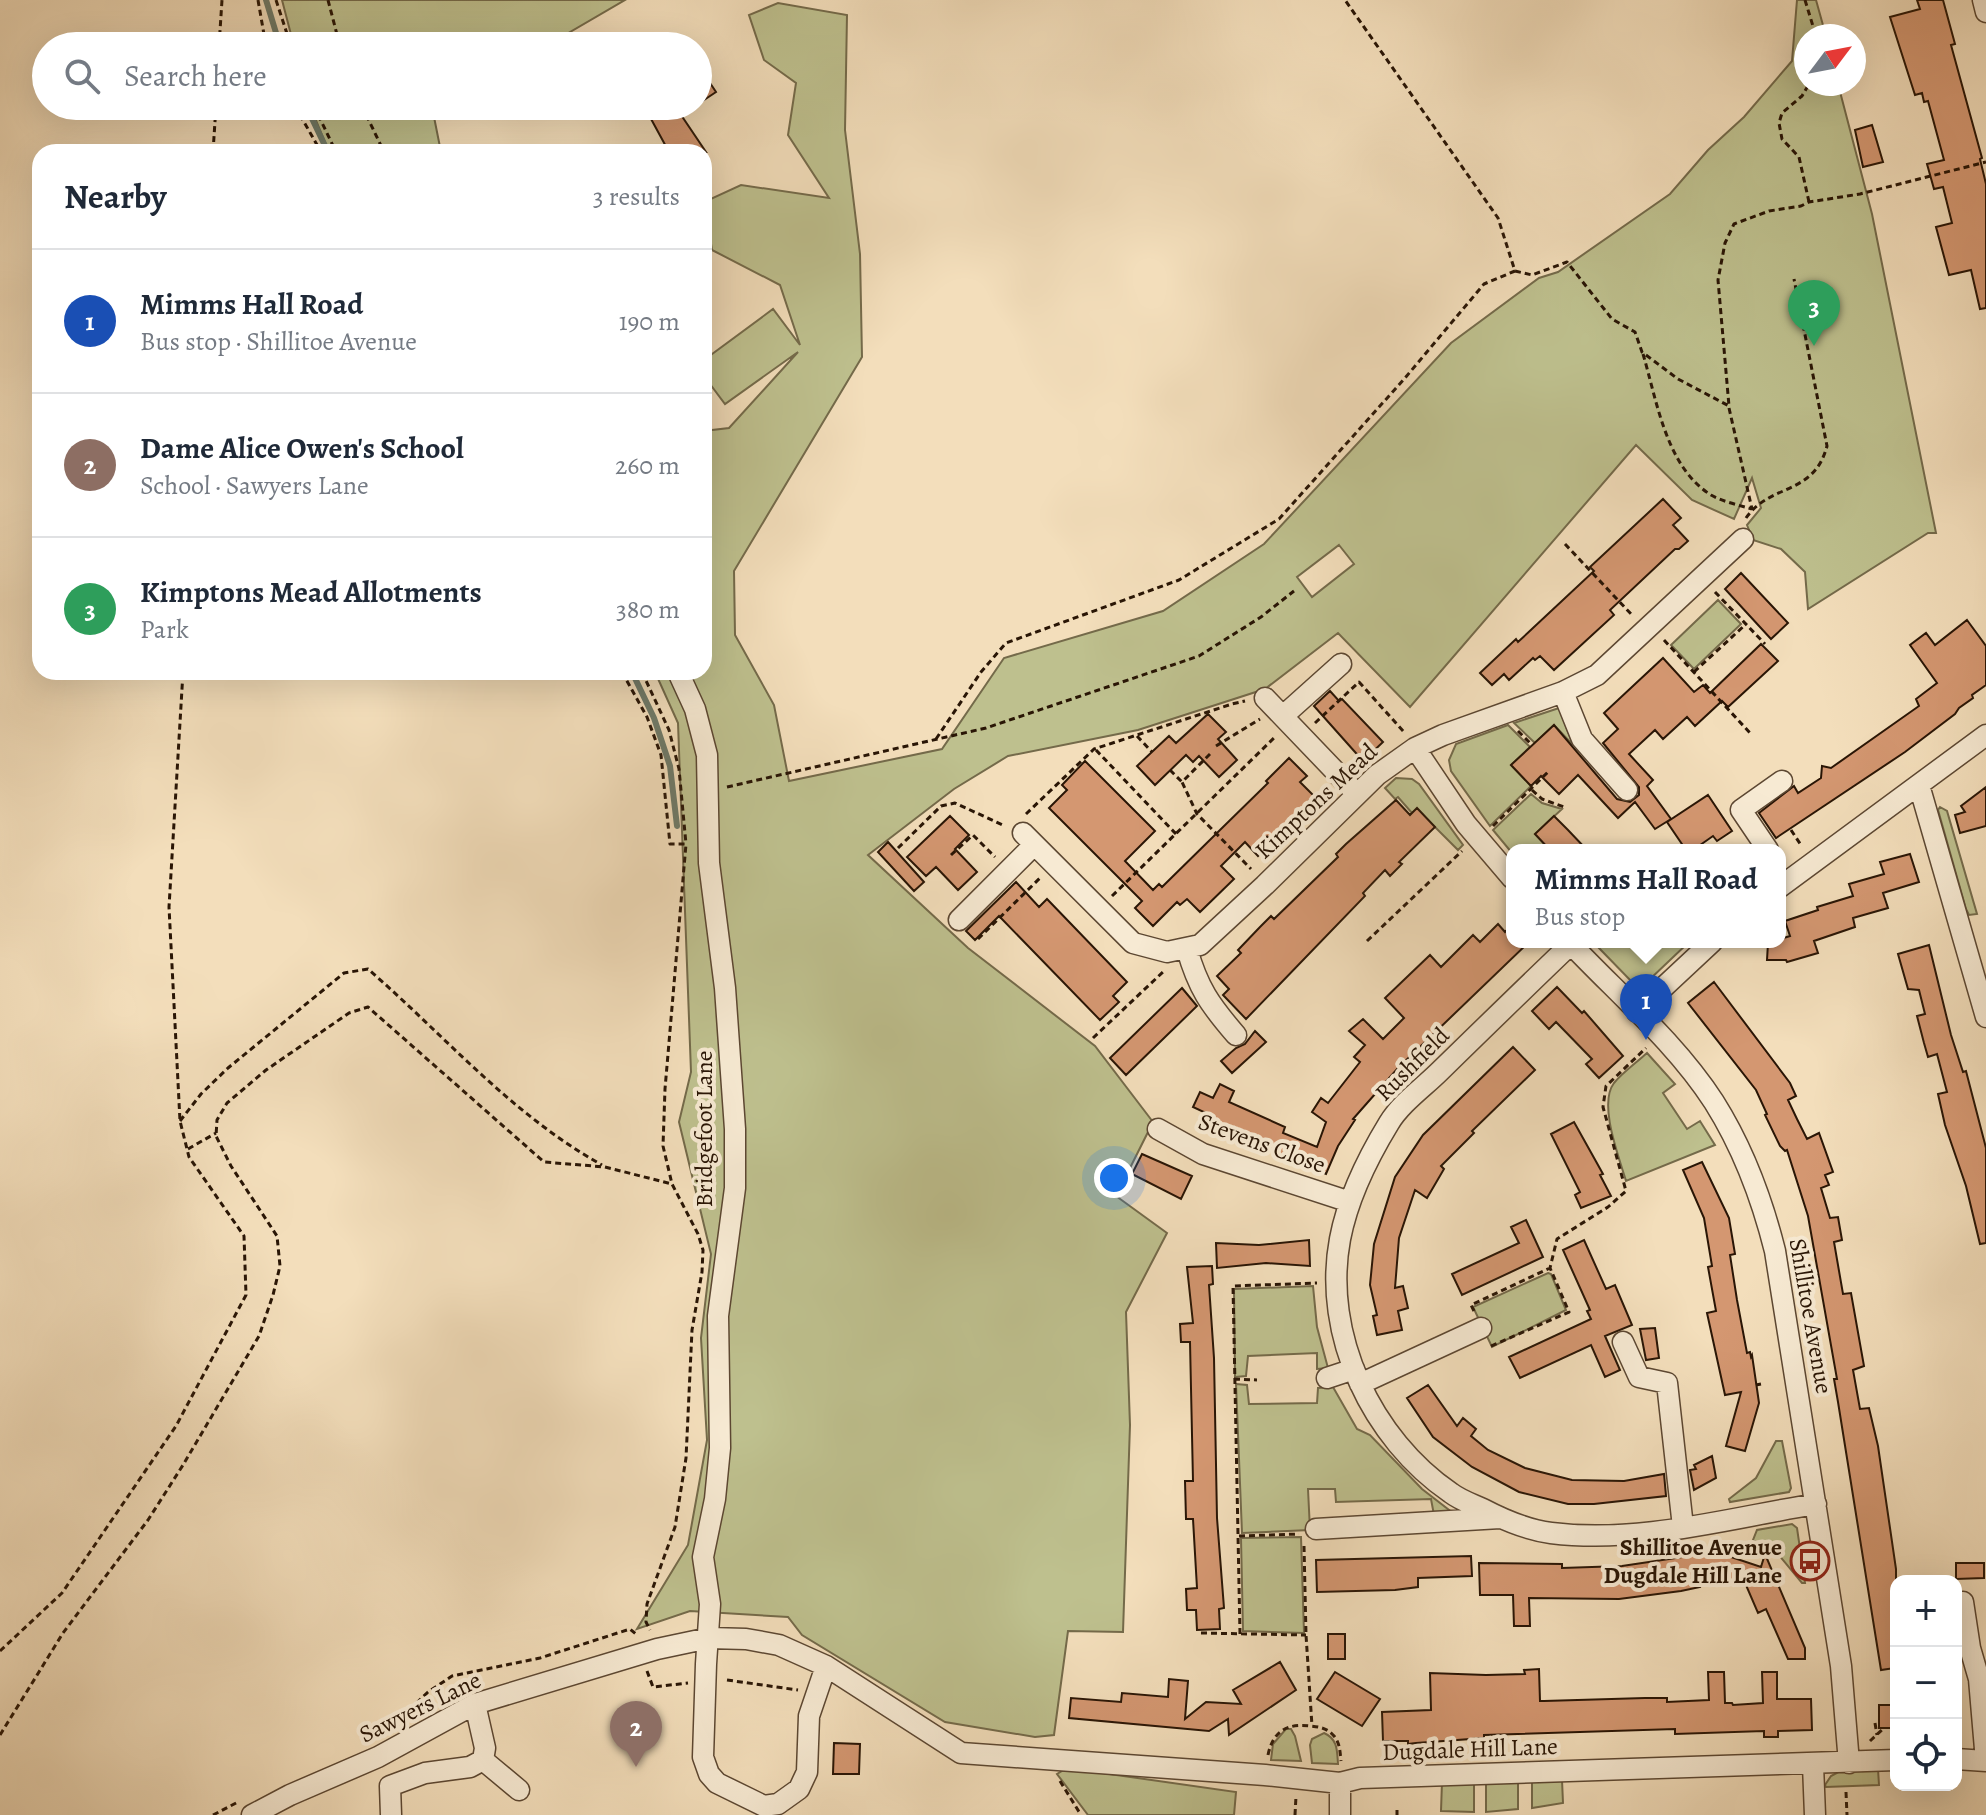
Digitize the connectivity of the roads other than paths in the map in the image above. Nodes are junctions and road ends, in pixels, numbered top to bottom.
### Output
1 (1983, 0) edge
2 (1986, 12) edge
3 (1743, 539) dead end
4 (1341, 664) dead end
5 (682, 680) edge
6 (1563, 692) junction
7 (1986, 735) edge
8 (1415, 748) junction
9 (1782, 781) dead end
10 (1919, 785) junction
11 (1627, 790) dead end
12 (1357, 794) junction
13 (1764, 844) edge
14 (1506, 871) edge
15 (1786, 876) edge
16 (959, 920) dead end
17 (1565, 948) edge
18 (1575, 948) edge
19 (1706, 948) edge
20 (1177, 951) junction
21 (1637, 1012) junction
22 (1986, 1017) edge
23 (1236, 1035) dead end
24 (1158, 1129) dead end
25 (1350, 1202) junction
26 (1481, 1328) road end
27 (1623, 1342) dead end
28 (1357, 1377) junction
29 (1327, 1378) dead end
30 (1816, 1504) junction
31 (1501, 1518) junction
32 (1683, 1527) junction
33 (1316, 1529) dead end
34 (1963, 1602) dead end
35 (709, 1638) junction
36 (826, 1666) junction
37 (475, 1704) junction
38 (1962, 1759) edge
39 (483, 1760) junction
40 (1890, 1760) edge
41 (1986, 1761) edge
42 (1849, 1763) junction
43 (1813, 1765) junction
44 (1340, 1775) junction
45 (519, 1790) dead end
46 (786, 1809) edge
47 (252, 1815) edge
48 (391, 1815) edge
49 (1340, 1815) edge
50 (1815, 1815) edge

1 - 2 street
3 - 6 street, Kimptons Mead
4 - 12 street
5 - 35 street, Bridgefoot Lane
6 - 8 street, Kimptons Mead
6 - 11 street
7 - 10 street
8 - 12 street, Kimptons Mead
8 - 14 street
9 - 13 street
10 - 15 street
10 - 22 street
12 - 20 street, Kimptons Mead
16 - 20 street
17 - 25 street, Rushfield
18 - 21 street, Shillitoe Avenue
19 - 21 street
20 - 23 street
21 - 30 street, Shillitoe Avenue
24 - 25 street, Stevens Close
25 - 28 street, Rushfield
26 - 28 street
27 - 32 street
28 - 29 street
28 - 31 street, Rushfield
30 - 32 street, Rushfield
30 - 42 street, Shillitoe Avenue
31 - 32 street, Rushfield
31 - 33 street, Rushfield
34 - 41 street
35 - 36 street, Sawyers Lane
35 - 37 street, Sawyers Lane
35 - 46 street, Bridgefoot Lane
36 - 44 street, Dugdale Hill Lane
36 - 46 street
37 - 39 street
37 - 47 street, Sawyers Lane
38 - 41 street
39 - 45 street
39 - 48 street
40 - 42 street, Dugdale Hill Lane
42 - 43 street, Dugdale Hill Lane
43 - 44 street, Dugdale Hill Lane
43 - 50 street
44 - 49 street

